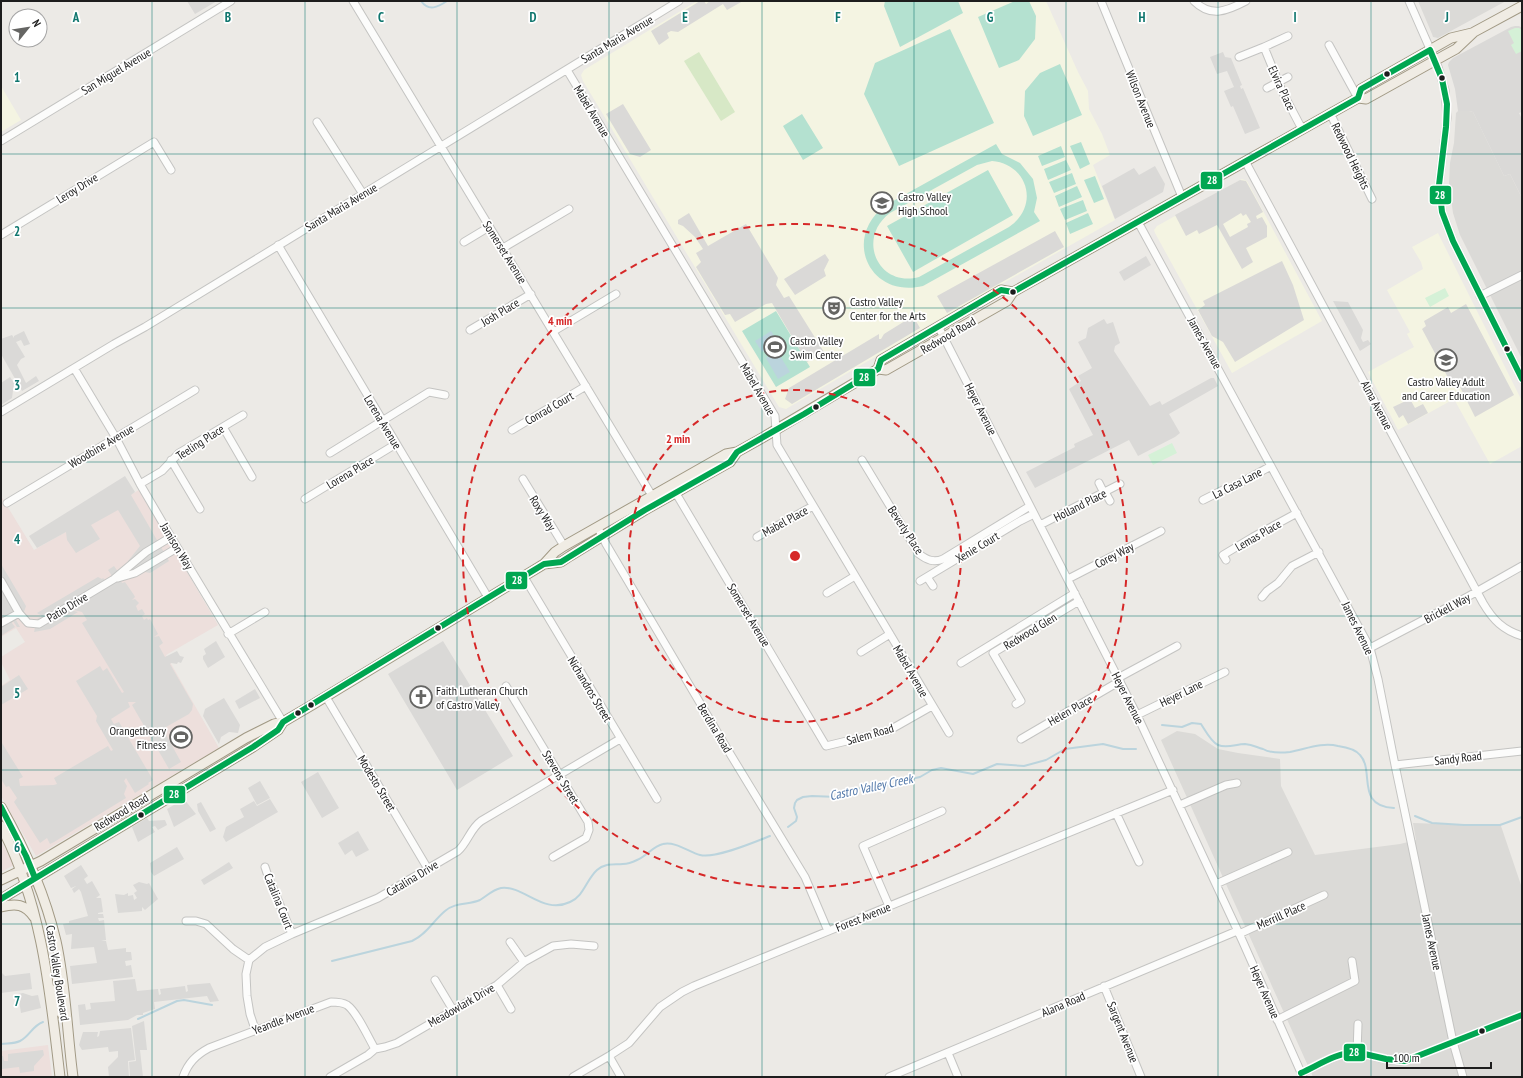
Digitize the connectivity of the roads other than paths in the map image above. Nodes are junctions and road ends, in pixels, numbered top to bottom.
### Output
1 (231, 1) edge
2 (362, 1) edge
3 (679, 1) edge
4 (1101, 1) edge
5 (1194, 1) edge
6 (1246, 1) edge
7 (1409, 1) edge
8 (354, 3) edge
9 (1522, 7) edge
10 (1474, 32) junction
11 (1288, 36) dead end
12 (1329, 45) dead end
13 (1264, 47) junction
14 (1430, 50) junction
15 (1239, 57) dead end
16 (1435, 61) junction
17 (567, 70) junction
18 (1288, 77) dead end
19 (1278, 82) junction
20 (1267, 88) dead end
21 (1358, 98) junction
22 (1330, 113) junction
23 (317, 122) dead end
24 (1302, 129) junction
25 (1, 141) edge
26 (441, 146) junction
27 (1245, 161) junction
28 (171, 170) dead end
29 (363, 194) junction
30 (1182, 197) junction
31 (1372, 199) dead end
32 (569, 209) dead end
33 (1138, 222) junction
34 (489, 227) junction
35 (1, 235) edge
36 (464, 242) dead end
37 (278, 245) junction
38 (502, 248) junction
39 (1522, 275) edge
40 (1014, 292) junction
41 (531, 294) junction
42 (616, 294) dead end
43 (1480, 296) junction
44 (938, 326) junction
45 (470, 330) dead end
46 (554, 331) junction
47 (944, 337) junction
48 (74, 368) junction
49 (878, 369) junction
50 (1522, 379) edge
51 (586, 386) junction
52 (195, 390) dead end
53 (445, 395) dead end
54 (1, 412) edge
55 (243, 415) dead end
56 (382, 420) junction
57 (223, 427) junction
58 (512, 430) dead end
59 (776, 430) junction
60 (116, 438) junction
61 (396, 444) junction
62 (737, 452) junction
63 (330, 453) dead end
64 (171, 460) junction
65 (862, 460) dead end
66 (1271, 466) junction
67 (252, 477) dead end
68 (523, 479) dead end
69 (1099, 483) dead end
70 (140, 484) junction
71 (1120, 484) dead end
72 (672, 485) junction
73 (1104, 492) junction
74 (676, 493) junction
75 (305, 499) dead end
76 (655, 499) junction
77 (1110, 500) dead end
78 (1203, 500) dead end
79 (7, 503) dead end
80 (813, 506) junction
81 (1030, 506) junction
82 (200, 509) dead end
83 (1297, 513) junction
84 (1034, 514) junction
85 (1040, 525) junction
86 (598, 528) junction
87 (1161, 531) dead end
88 (171, 537) junction
89 (602, 537) junction
90 (757, 537) dead end
91 (564, 546) junction
92 (178, 548) junction
93 (1319, 552) junction
94 (1226, 560) dead end
95 (544, 564) junction
96 (1522, 566) edge
97 (855, 576) junction
98 (927, 576) junction
99 (524, 578) junction
100 (114, 579) junction
101 (1068, 579) junction
102 (1, 581) edge
103 (920, 581) dead end
104 (933, 586) dead end
105 (1477, 592) junction
106 (826, 593) dead end
107 (1075, 593) junction
108 (1262, 597) dead end
109 (489, 599) junction
110 (1079, 601) junction
111 (19, 612) junction
112 (265, 612) dead end
113 (1, 623) edge
114 (228, 634) junction
115 (890, 634) junction
116 (1522, 636) edge
117 (1177, 646) dead end
118 (1370, 648) junction
119 (861, 652) dead end
120 (961, 663) dead end
121 (1225, 672) dead end
122 (1119, 680) junction
123 (506, 686) dead end
124 (326, 697) junction
125 (1016, 704) dead end
126 (932, 706) junction
127 (1137, 715) junction
128 (283, 722) junction
129 (949, 733) dead end
130 (620, 738) junction
131 (1021, 739) dead end
132 (826, 746) joint
133 (1522, 751) edge
134 (1394, 766) junction
135 (559, 774) junction
136 (1237, 783) dead end
137 (1173, 790) junction
138 (657, 799) dead end
139 (1180, 805) junction
140 (1, 807) edge
141 (942, 811) dead end
142 (1116, 813) junction
143 (1, 826) edge
144 (1288, 852) dead end
145 (553, 857) dead end
146 (1139, 862) dead end
147 (31, 866) junction
148 (265, 867) dead end
149 (21, 869) junction
150 (428, 869) junction
151 (35, 878) junction
152 (1, 880) edge
153 (26, 883) junction
154 (1216, 884) junction
155 (1324, 895) dead end
156 (1, 899) edge
157 (889, 906) junction
158 (1, 907) edge
159 (186, 921) dead end
160 (37, 923) junction
161 (828, 931) junction
162 (1238, 932) junction
163 (292, 934) junction
164 (510, 942) dead end
165 (594, 946) dead end
166 (249, 960) junction
167 (1352, 961) dead end
168 (524, 962) junction
169 (435, 980) dead end
170 (497, 985) junction
171 (1104, 986) junction
172 (50, 989) junction
173 (52, 1010) junction
174 (453, 1010) junction
175 (512, 1010) dead end
176 (1522, 1015) edge
177 (66, 1017) junction
178 (1277, 1020) junction
179 (1358, 1024) dead end
180 (255, 1029) junction
181 (69, 1042) junction
182 (1453, 1042) junction
183 (375, 1049) junction
184 (1356, 1052) junction
185 (948, 1053) junction
186 (609, 1056) junction
187 (1302, 1075) edge
188 (60, 1077) edge
189 (73, 1077) edge
190 (183, 1077) edge
191 (330, 1077) edge
192 (573, 1077) edge
193 (621, 1077) edge
194 (888, 1077) edge
195 (958, 1077) edge
196 (1141, 1077) edge
197 (1463, 1077) edge

1 - 25 street, San Miguel Avenue
2 - 8 street
3 - 17 street, Santa Maria Avenue
4 - 30 street, Wilson Avenue
5 - 6 street
7 - 14 street
8 - 26 street, Somerset Avenue
9 - 10 main road, Redwood Road
10 - 14 main road, Redwood Road
10 - 16 main road, Redwood Road
11 - 13 street
12 - 21 street
13 - 15 street
13 - 19 street, Elvira Place
14 - 16 street
14 - 21 main road, Redwood Road
16 - 21 main road, Redwood Road
16 - 43 street
17 - 26 street, Santa Maria Avenue
17 - 59 street, Mabel Avenue
18 - 19 street
19 - 20 street
19 - 24 street, Elvira Place
21 - 22 main road, Redwood Road
22 - 24 main road, Redwood Road
22 - 31 street, Redwood Heights
23 - 29 street
24 - 27 main road, Redwood Road
26 - 29 street, Santa Maria Avenue
26 - 34 street, Somerset Avenue
27 - 30 main road, Redwood Road
27 - 105 street, Alma Avenue
28 - 35 street, Leroy Drive
29 - 37 street, Santa Maria Avenue
30 - 33 main road, Redwood Road
32 - 38 street
33 - 40 main road, Redwood Road
33 - 66 street, James Avenue
34 - 36 street
34 - 38 street, Somerset Avenue
37 - 48 street, Santa Maria Avenue
37 - 56 street, Lorena Avenue
38 - 41 street, Somerset Avenue
39 - 43 street
40 - 44 main road, Redwood Road
40 - 47 main road, Redwood Road
41 - 45 street, Josh Place
41 - 46 street, Somerset Avenue
42 - 46 street
43 - 50 street
44 - 47 street, Heyer Avenue
44 - 49 main road, Redwood Road
46 - 51 street, Somerset Avenue
47 - 49 main road, Redwood Road
47 - 81 street, Heyer Avenue
48 - 54 street, Santa Maria Avenue
48 - 60 street, Jamison Way
49 - 59 main road, Redwood Road
51 - 58 street, Conrad Court
51 - 76 street, Somerset Avenue
52 - 60 street, Woodbine Avenue
53 - 56 street
55 - 57 street, Teeling Place
56 - 61 street, Lorena Avenue
56 - 63 street
57 - 64 street, Teeling Place
57 - 67 street
59 - 62 main road, Redwood Road
59 - 80 street, Mabel Avenue
60 - 70 street, Jamison Way
60 - 79 street, Woodbine Avenue
61 - 75 street, Lorena Place
61 - 109 street, Lorena Avenue
62 - 72 main road, Redwood Road
62 - 74 main road, Redwood Road
64 - 70 street, Teeling Place
64 - 82 street
65 - 81 street, Beverly Place
66 - 78 street, La Casa Lane
66 - 83 street, James Avenue
68 - 91 street, Roxy Way
69 - 73 street
70 - 88 street, Jamison Way
71 - 73 street, Holland Place
72 - 74 street, Somerset Avenue
72 - 76 main road, Redwood Road
73 - 77 street
73 - 85 street, Holland Place
74 - 76 main road, Redwood Road
74 - 132 street, Somerset Avenue
76 - 86 main road, Redwood Road
76 - 89 main road, Redwood Road
80 - 90 street, Mabel Place
80 - 97 street, Mabel Avenue
81 - 84 street, Heyer Avenue
83 - 93 street, James Avenue
83 - 94 street, Lemas Place
84 - 85 street, Heyer Avenue
84 - 98 street, Xenie Court
85 - 101 street, Heyer Avenue
86 - 89 street, Berdina Road
86 - 91 main road, Redwood Road
87 - 101 street, Corey Way
88 - 92 street, Jamison Way
88 - 100 street, Patio Drive
89 - 95 main road, Redwood Road
89 - 161 street, Berdina Road
91 - 95 main road, Redwood Road
92 - 100 street, Patio Drive
92 - 114 street, Jamison Way
93 - 108 street
93 - 118 street, James Avenue
95 - 99 main road, Redwood Road
96 - 105 street, Brickell Way
97 - 106 street
97 - 115 street, Mabel Avenue
98 - 103 street, Xenie Court
98 - 104 street
99 - 109 main road, Redwood Road
99 - 130 street, Nichandros Street
100 - 111 street, Patio Drive
101 - 107 street, Heyer Avenue
102 - 111 street
105 - 116 street, Alma Avenue
105 - 118 street, Brickell Way
107 - 110 street, Heyer Avenue
107 - 120 street
109 - 124 main road, Redwood Road
110 - 122 street, Heyer Avenue
110 - 125 street, Redwood Glen
111 - 113 street
112 - 114 street
114 - 128 street, Jamison Way
115 - 119 street
115 - 126 street, Mabel Avenue
117 - 122 street, Helen Place
118 - 134 street, James Avenue
121 - 127 street, Heyer Lane
122 - 127 street, Heyer Avenue
122 - 131 street, Helen Place
123 - 135 street, Stevens Street
124 - 128 main road, Redwood Road
124 - 150 street, Modesto Street
126 - 129 street, Mabel Avenue
126 - 132 street, Salem Road
127 - 137 street, Heyer Avenue
128 - 147 main road, Redwood Road
128 - 151 main road, Redwood Road
130 - 135 street, Catalina Drive
130 - 138 street, Nichandros Street
133 - 134 street, Sandy Road
134 - 182 street, James Avenue
135 - 145 street, Stevens Street
135 - 150 street, Catalina Drive
136 - 139 street
137 - 139 street, Heyer Avenue
137 - 142 street, Forest Avenue
139 - 154 street, Heyer Avenue
140 - 147 main road, Castro Valley Boulevard
141 - 157 street
142 - 146 street
142 - 157 street, Forest Avenue
143 - 149 main road, Castro Valley Boulevard
144 - 154 street
147 - 149 main road, Redwood Road
147 - 151 main road, Castro Valley Boulevard
148 - 163 street, Catalina Court
149 - 152 main road, Redwood Road
149 - 153 main road, Castro Valley Boulevard
150 - 163 street, Catalina Drive
151 - 153 main road, Redwood Road
151 - 177 main road, Castro Valley Boulevard
153 - 156 main road, Redwood Road
153 - 160 main road, Castro Valley Boulevard
154 - 162 street, Heyer Avenue
155 - 162 street, Merrill Place
157 - 161 street, Forest Avenue
158 - 160 main road
159 - 166 street
160 - 172 main road, Castro Valley Boulevard
161 - 186 street, Forest Avenue
162 - 171 street, Alana Road
162 - 178 street, Heyer Avenue
163 - 166 street, Catalina Drive
164 - 168 street
165 - 168 street, Meadowlark Drive
166 - 180 street
167 - 178 street
168 - 170 street, Meadowlark Drive
169 - 174 street
170 - 174 street, Meadowlark Drive
170 - 175 street
171 - 185 street, Alana Road
171 - 196 street, Sargent Avenue
172 - 173 main road, Castro Valley Boulevard
172 - 177 main road
173 - 181 main road
173 - 188 main road, Castro Valley Boulevard
174 - 183 street, Meadowlark Drive
176 - 182 street
177 - 181 main road, Castro Valley Boulevard
178 - 187 street, Heyer Avenue
179 - 184 street
180 - 183 street, Yeandle Avenue
180 - 190 street, Yeandle Avenue
181 - 189 main road, Castro Valley Boulevard
182 - 184 street
182 - 197 street, James Avenue
183 - 191 street, Meadowlark Drive
184 - 187 street
185 - 194 street, Alana Road
185 - 195 street
186 - 192 street, Forest Avenue
186 - 193 street

